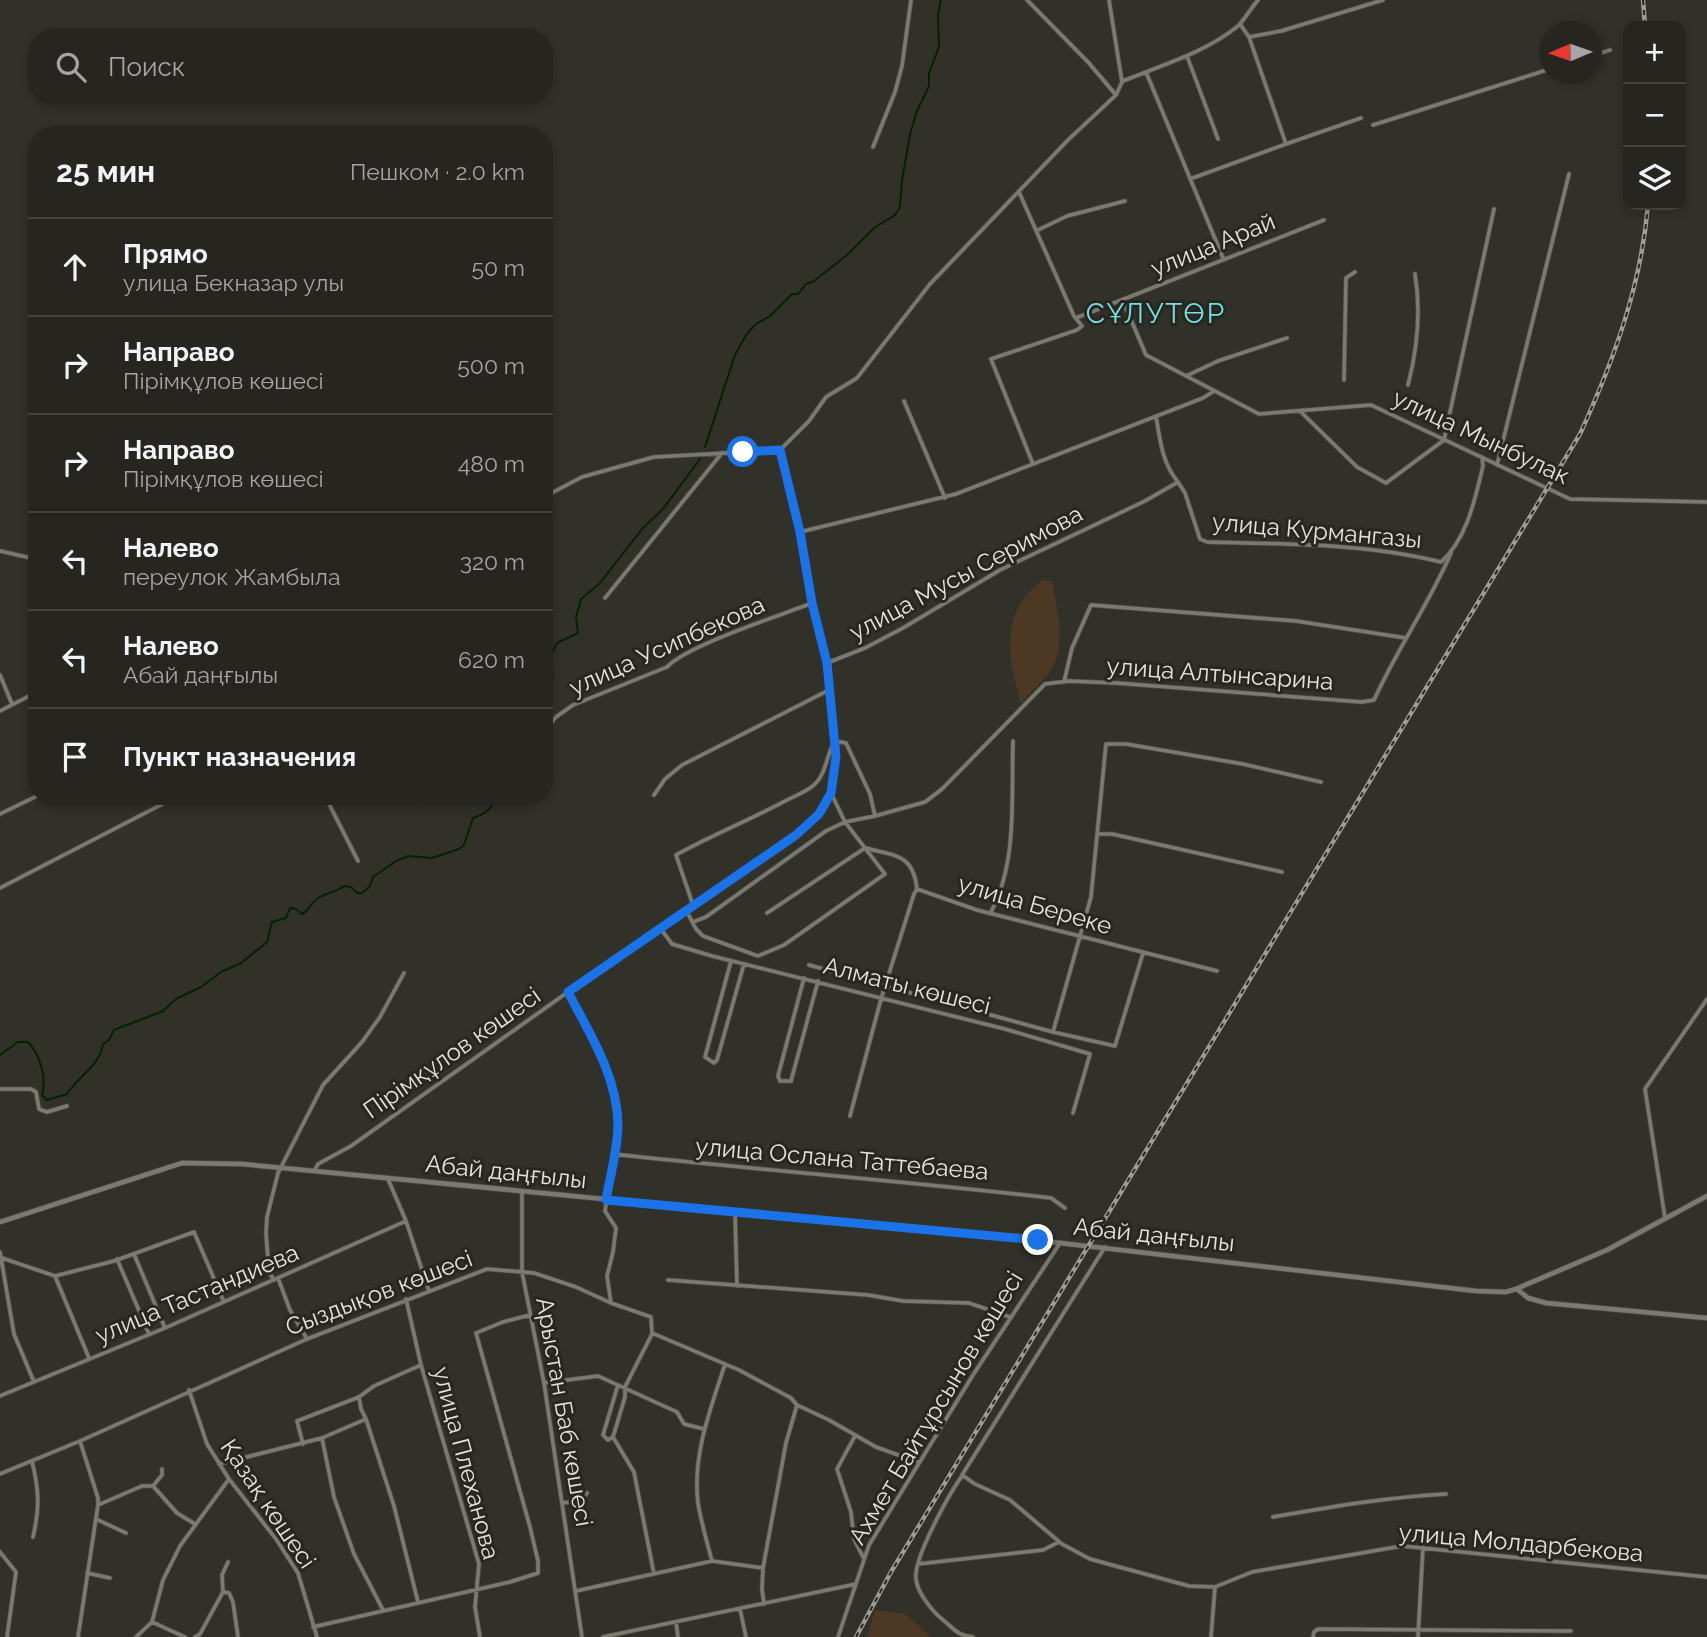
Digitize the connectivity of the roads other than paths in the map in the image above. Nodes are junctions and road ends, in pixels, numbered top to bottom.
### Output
1 (911, 0) edge
2 (1027, 0) edge
3 (1109, 0) edge
4 (1258, 0) edge
5 (1383, 0) edge
6 (1240, 24) junction
7 (1249, 37) junction
8 (1609, 50) dead end
9 (1602, 52) edge
10 (1187, 56) junction
11 (1146, 72) junction
12 (1539, 72) edge
13 (1122, 82) junction
14 (1116, 95) junction
15 (1361, 118) dead end
16 (1373, 125) dead end
17 (1218, 139) dead end
18 (1286, 144) junction
19 (873, 147) dead end
20 (1569, 174) dead end
21 (1191, 179) junction
22 (1019, 192) junction
23 (1125, 201) dead end
24 (1494, 209) dead end
25 (1324, 220) dead end
26 (1036, 231) junction
27 (1223, 258) junction
28 (1354, 272) dead end
29 (1415, 275) dead end
30 (1123, 300) junction
31 (1076, 318) junction
32 (1287, 338) dead end
33 (1186, 376) junction
34 (1344, 380) dead end
35 (1408, 385) dead end
36 (1214, 391) junction
37 (904, 401) dead end
38 (1299, 411) junction
39 (1156, 415) junction
40 (1444, 440) junction
41 (780, 450) junction
42 (722, 453) junction
43 (1482, 457) junction
44 (1033, 464) junction
45 (1497, 464) junction
46 (1178, 482) junction
47 (553, 492) edge
48 (945, 498) junction
49 (1707, 502) edge
50 (800, 532) junction
51 (0, 551) edge
52 (1451, 553) junction
53 (28, 557) edge
54 (605, 598) dead end
55 (812, 603) junction
56 (1406, 638) junction
57 (827, 663) junction
58 (0, 675) edge
59 (1063, 682) junction
60 (829, 690) junction
61 (28, 696) edge
62 (12, 704) junction
63 (0, 710) edge
64 (553, 721) edge
65 (835, 741) junction
66 (1013, 741) dead end
67 (1321, 782) dead end
68 (831, 793) junction
69 (654, 795) dead end
70 (28, 800) edge
71 (161, 805) edge
72 (330, 805) edge
73 (0, 814) edge
74 (875, 816) junction
75 (845, 822) junction
76 (1098, 834) junction
77 (865, 848) junction
78 (358, 861) dead end
79 (1282, 872) dead end
80 (0, 888) edge
81 (917, 889) junction
82 (693, 905) junction
83 (686, 910) junction
84 (991, 912) junction
85 (767, 914) dead end
86 (693, 922) junction
87 (661, 929) junction
88 (1079, 935) junction
89 (1143, 953) junction
90 (731, 961) junction
91 (744, 964) junction
92 (809, 965) dead end
93 (1217, 971) dead end
94 (404, 973) dead end
95 (804, 978) junction
96 (818, 981) junction
97 (884, 987) junction
98 (568, 992) junction
99 (881, 999) junction
100 (1707, 999) edge
101 (1053, 1032) junction
102 (0, 1089) edge
103 (67, 1106) dead end
104 (1073, 1113) dead end
105 (850, 1116) dead end
106 (613, 1154) junction
107 (283, 1167) junction
108 (314, 1171) junction
109 (388, 1178) junction
110 (522, 1191) junction
111 (1707, 1196) edge
112 (606, 1200) junction
113 (1065, 1208) dead end
114 (735, 1211) junction
115 (1665, 1220) junction
116 (0, 1222) edge
117 (407, 1222) junction
118 (1060, 1242) junction
119 (1105, 1247) junction
120 (0, 1252) edge
121 (134, 1254) junction
122 (117, 1258) junction
123 (1, 1261) edge
124 (522, 1272) junction
125 (55, 1276) junction
126 (276, 1279) junction
127 (668, 1279) dead end
128 (737, 1286) junction
129 (1516, 1289) junction
130 (429, 1290) junction
131 (406, 1299) junction
132 (224, 1302) junction
133 (611, 1303) junction
134 (530, 1315) junction
135 (1010, 1317) junction
136 (1707, 1318) edge
137 (164, 1328) junction
138 (652, 1333) junction
139 (149, 1334) junction
140 (307, 1339) junction
141 (89, 1359) junction
142 (725, 1364) junction
143 (421, 1365) junction
144 (34, 1382) junction
145 (544, 1383) junction
146 (618, 1385) junction
147 (625, 1387) junction
148 (189, 1390) junction
149 (0, 1396) edge
150 (359, 1397) junction
151 (797, 1405) junction
152 (366, 1419) junction
153 (704, 1429) junction
154 (855, 1436) junction
155 (613, 1437) junction
156 (323, 1438) junction
157 (80, 1441) junction
158 (303, 1444) junction
159 (32, 1461) junction
160 (918, 1462) junction
161 (219, 1464) junction
162 (162, 1469) dead end
163 (0, 1474) edge
164 (962, 1475) junction
165 (229, 1479) junction
166 (153, 1486) junction
167 (587, 1493) dead end
168 (1446, 1494) dead end
169 (562, 1503) junction
170 (98, 1505) junction
171 (1273, 1517) dead end
172 (98, 1520) junction
173 (195, 1524) junction
174 (126, 1533) dead end
175 (33, 1537) dead end
176 (1059, 1542) junction
177 (1423, 1547) junction
178 (0, 1552) edge
179 (863, 1559) junction
180 (712, 1561) junction
181 (228, 1562) dead end
182 (918, 1563) junction
183 (763, 1568) junction
184 (87, 1573) junction
185 (654, 1574) junction
186 (1707, 1577) edge
187 (110, 1578) dead end
188 (856, 1584) junction
189 (1214, 1587) junction
190 (477, 1589) junction
191 (576, 1591) junction
192 (223, 1592) junction
193 (418, 1602) junction
194 (764, 1604) junction
195 (740, 1609) junction
196 (383, 1611) junction
197 (152, 1622) junction
198 (676, 1622) junction
199 (313, 1627) junction
200 (1417, 1629) junction
201 (1571, 1631) dead end
202 (7, 1637) edge
203 (78, 1637) edge
204 (136, 1637) edge
205 (185, 1637) edge
206 (195, 1637) edge
207 (238, 1637) edge
208 (317, 1637) edge
209 (480, 1637) edge
210 (582, 1637) edge
211 (603, 1637) edge
212 (678, 1637) edge
213 (746, 1637) edge
214 (838, 1637) edge
215 (973, 1637) edge
216 (1211, 1637) edge
217 (1313, 1637) edge
218 (1418, 1637) edge

1 - 19 street
2 - 14 street
3 - 13 street
4 - 6 street
5 - 7 street
6 - 7 street
6 - 10 street
7 - 18 street
8 - 9 street
10 - 11 street
10 - 17 street
11 - 13 street
11 - 21 street
12 - 16 street
13 - 14 street
14 - 22 street
15 - 18 street
18 - 21 street
20 - 45 street
21 - 27 street
22 - 26 street
22 - 41 street
23 - 26 street
24 - 40 street
25 - 27 street, улица Арай
26 - 31 street
27 - 30 street, улица Арай
28 - 34 street
29 - 35 street
30 - 31 street, улица Арай
30 - 33 street, улица Мынбулак
31 - 44 street
32 - 33 street
33 - 36 street, улица Мынбулак
36 - 38 street, улица Мынбулак
36 - 39 street
37 - 48 street
38 - 40 street, улица Мынбулак
38 - 40 street
39 - 44 street
39 - 46 street
40 - 43 street, улица Мынбулак
41 - 42 street
41 - 50 street, Пірімқұлов көшесі
42 - 47 street
42 - 54 street
43 - 45 street, улица Мынбулак
43 - 52 street, улица Курмангазы
44 - 48 street
45 - 49 street, улица Мынбулак
46 - 52 street, улица Курмангазы
46 - 57 street, улица Мусы Серимова
48 - 50 street
50 - 55 street, Пірімқұлов көшесі
51 - 53 street
52 - 56 street
55 - 57 street, Пірімқұлов көшесі
55 - 64 street, улица Усипбекова
56 - 59 street, улица Алтынсарина
56 - 59 street
57 - 60 street, Пірімқұлов көшесі
58 - 62 street
59 - 74 street
60 - 65 street, Пірімқұлов көшесі
60 - 69 street
61 - 62 street
62 - 63 street
65 - 68 street, Пірімқұлов көшесі
65 - 74 street
65 - 82 street
66 - 84 street
67 - 76 street
68 - 75 street
68 - 82 street, Пірімқұлов көшесі
70 - 73 street
71 - 80 street
72 - 78 street
74 - 75 street
75 - 77 street
75 - 86 street
76 - 79 street
76 - 88 street
77 - 81 street
77 - 85 street
77 - 86 street
81 - 84 street, улица Береке
81 - 97 street
82 - 83 street, Пірімқұлов көшесі
83 - 86 street
83 - 87 street, Пірімқұлов көшесі
84 - 88 street, улица Береке
87 - 90 street, Алматы көшесі
87 - 98 street, Пірімқұлов көшесі
88 - 89 street, улица Береке
88 - 101 street
89 - 93 street, улица Береке
89 - 101 street
90 - 91 street, Алматы көшесі
90 - 91 street
91 - 95 street, Алматы көшесі
92 - 97 street
94 - 107 street
95 - 96 street, Алматы көшесі
95 - 96 street
96 - 99 street, Алматы көшесі
97 - 99 street
97 - 101 street
98 - 106 street
98 - 108 street, Пірімқұлов көшесі
99 - 104 street, Алматы көшесі
99 - 105 street
100 - 115 street
102 - 103 street
106 - 112 street
106 - 113 street, улица Ослана Таттебаева
107 - 108 street, Абай даңғылы
107 - 116 street, Абай даңғылы
107 - 126 street
108 - 109 street, Абай даңғылы
109 - 110 street, Абай даңғылы
109 - 117 street
110 - 112 street, Абай даңғылы
110 - 124 street, Арыстан Баб көшесі
111 - 115 street, Абай даңғылы
112 - 114 street, Абай даңғылы
112 - 133 street
114 - 118 street, Абай даңғылы
114 - 128 street
115 - 129 street, Абай даңғылы
117 - 126 street, улица Тастандиева
117 - 130 street
118 - 119 street, Абай даңғылы
118 - 135 street, Ахмет Байтұрсынов көшесі
119 - 129 street, Абай даңғылы
119 - 164 street
120 - 123 street
121 - 122 street
121 - 132 street
121 - 137 street
122 - 125 street
122 - 139 street
123 - 125 street
123 - 144 street
124 - 130 street, Сыздықов көшесі
124 - 133 street, Сыздықов көшесі
124 - 134 street, Арыстан Баб көшесі
125 - 141 street
126 - 132 street, улица Тастандиева
126 - 140 street
127 - 128 street
128 - 135 street
129 - 136 street
130 - 131 street, Сыздықов көшесі
131 - 140 street, Сыздықов көшесі
131 - 143 street, улица Плеханова
132 - 137 street, улица Тастандиева
133 - 138 street, Сыздықов көшесі
134 - 145 street, Арыстан Баб көшесі
134 - 190 street
135 - 160 street, Ахмет Байтұрсынов көшесі
137 - 139 street, улица Тастандиева
138 - 142 street, Сыздықов көшесі
138 - 147 street
139 - 141 street, улица Тастандиева
140 - 148 street, Сыздықов көшесі
141 - 144 street, улица Тастандиева
142 - 151 street, Сыздықов көшесі
142 - 153 street
143 - 150 street
143 - 190 street, улица Плеханова
144 - 149 street, улица Тастандиева
145 - 146 street
145 - 169 street, Арыстан Баб көшесі
146 - 147 street
146 - 155 street
147 - 153 street
147 - 155 street
148 - 157 street, Сыздықов көшесі
148 - 161 street, Қазақ көшесі
150 - 152 street
150 - 158 street
151 - 154 street, Сыздықов көшесі
151 - 183 street
152 - 156 street
152 - 193 street
153 - 180 street
154 - 160 street, Сыздықов көшесі
154 - 179 street
155 - 185 street
156 - 158 street
156 - 196 street
157 - 159 street, Сыздықов көшесі
157 - 170 street
158 - 161 street
159 - 163 street, Сыздықов көшесі
159 - 175 street
160 - 179 street, Ахмет Байтұрсынов көшесі
161 - 165 street, Қазақ көшесі
162 - 166 street
164 - 176 street, улица Молдарбекова
164 - 182 street
165 - 173 street
165 - 199 street, Қазақ көшесі
166 - 170 street
166 - 173 street
167 - 169 street
168 - 171 street
169 - 191 street, Арыстан Баб көшесі
170 - 172 street
172 - 174 street
172 - 184 street
173 - 197 street
176 - 182 street
176 - 189 street, улица Молдарбекова
177 - 186 street, улица Молдарбекова
177 - 189 street, улица Молдарбекова
177 - 200 street
178 - 202 street
179 - 188 street, Ахмет Байтұрсынов көшесі
180 - 183 street
180 - 185 street
181 - 192 street
182 - 215 street
183 - 194 street
184 - 187 street
184 - 203 street
185 - 191 street
188 - 194 street
188 - 214 street, Ахмет Байтұрсынов көшесі
189 - 216 street
190 - 193 street
190 - 209 street, улица Плеханова
191 - 210 street, Арыстан Баб көшесі
192 - 206 street
192 - 207 street
193 - 196 street
194 - 195 street
195 - 198 street
195 - 213 street
196 - 199 street
197 - 204 street
197 - 205 street
198 - 211 street
198 - 212 street
199 - 208 street, Қазақ көшесі
200 - 201 street
200 - 217 street
200 - 218 street

